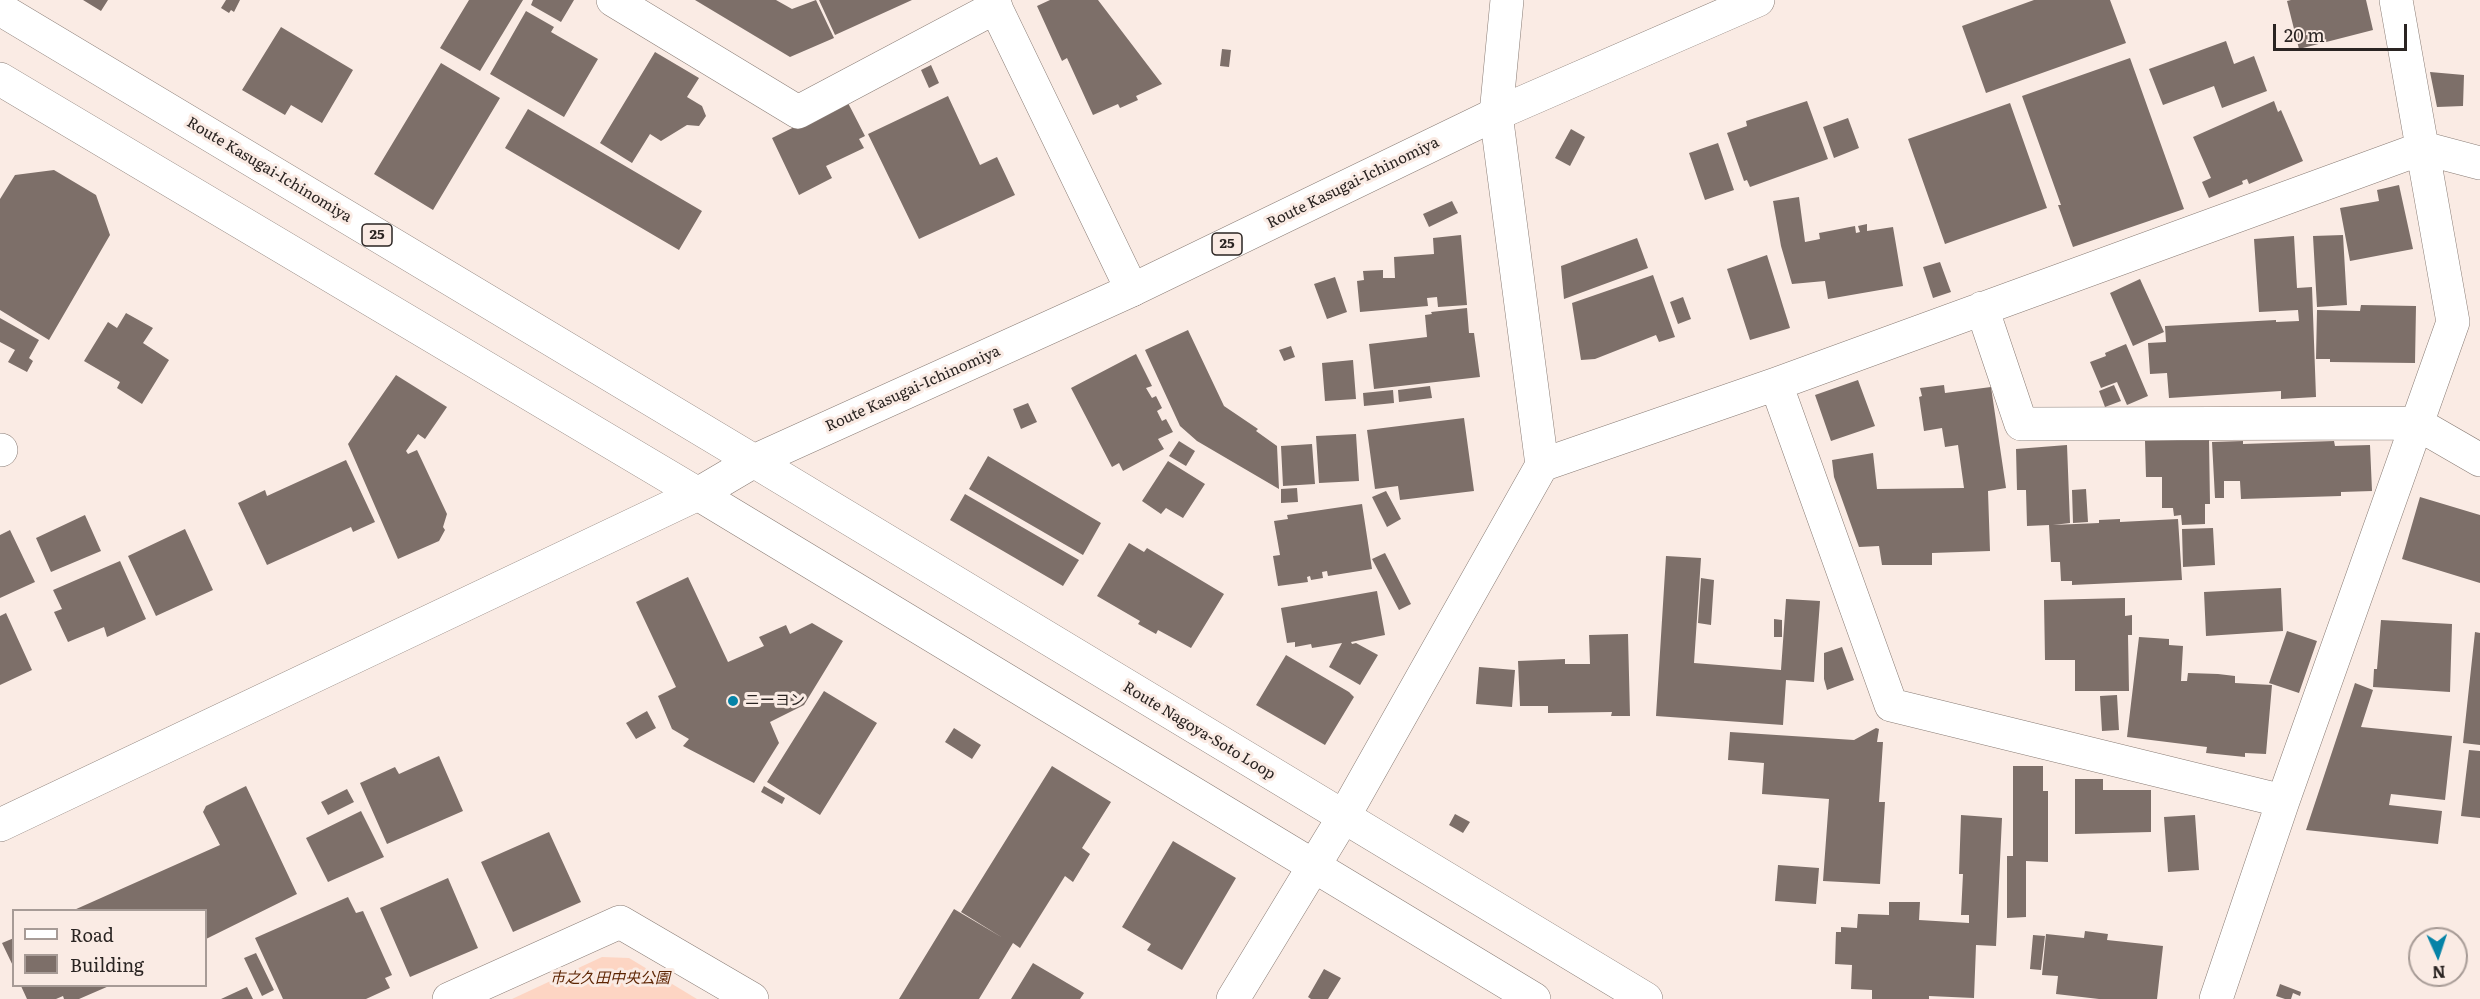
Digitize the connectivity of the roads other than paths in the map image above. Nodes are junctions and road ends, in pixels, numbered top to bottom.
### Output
1 (614, 0) edge
2 (1507, 0) edge
3 (1758, 0) edge
4 (2396, 0) edge
5 (994, 3) edge
6 (0, 9) edge
7 (0, 79) edge
8 (1496, 114) junction
9 (2423, 148) junction
10 (2480, 163) edge
11 (1132, 290) junction
12 (1982, 308) junction
13 (1776, 384) junction
14 (2416, 423) junction
15 (2480, 460) edge
16 (754, 461) junction
17 (1542, 465) junction
18 (698, 494) junction
19 (2283, 801) junction
20 (1343, 818) junction
21 (0, 825) edge
22 (1314, 865) junction
23 (448, 999) edge
24 (752, 999) edge
25 (1233, 999) edge
26 (1534, 999) edge
27 (1646, 999) edge
28 (2216, 999) edge

1 - 5 street
2 - 8 street
3 - 8 street, Route Kasugai-Ichinomiya / 25
4 - 9 street
5 - 11 street
6 - 16 street, Route Kasugai-Ichinomiya / 25
7 - 18 street
8 - 11 street, Route Kasugai-Ichinomiya / 25
8 - 17 street
9 - 10 street
9 - 12 street
9 - 14 street
11 - 16 street, Route Kasugai-Ichinomiya / 25
12 - 13 street
12 - 14 street
13 - 17 street
13 - 19 street
14 - 15 street
14 - 19 street
16 - 18 street, Route Kasugai-Ichinomiya / 25
16 - 20 street, Route Nagoya-Soto Loop
17 - 20 street
18 - 21 street, Route Kasugai-Ichinomiya
18 - 22 street
19 - 28 street
20 - 22 street
20 - 27 street, Route Nagoya-Soto Loop
22 - 25 street
22 - 26 street
23 - 24 street

